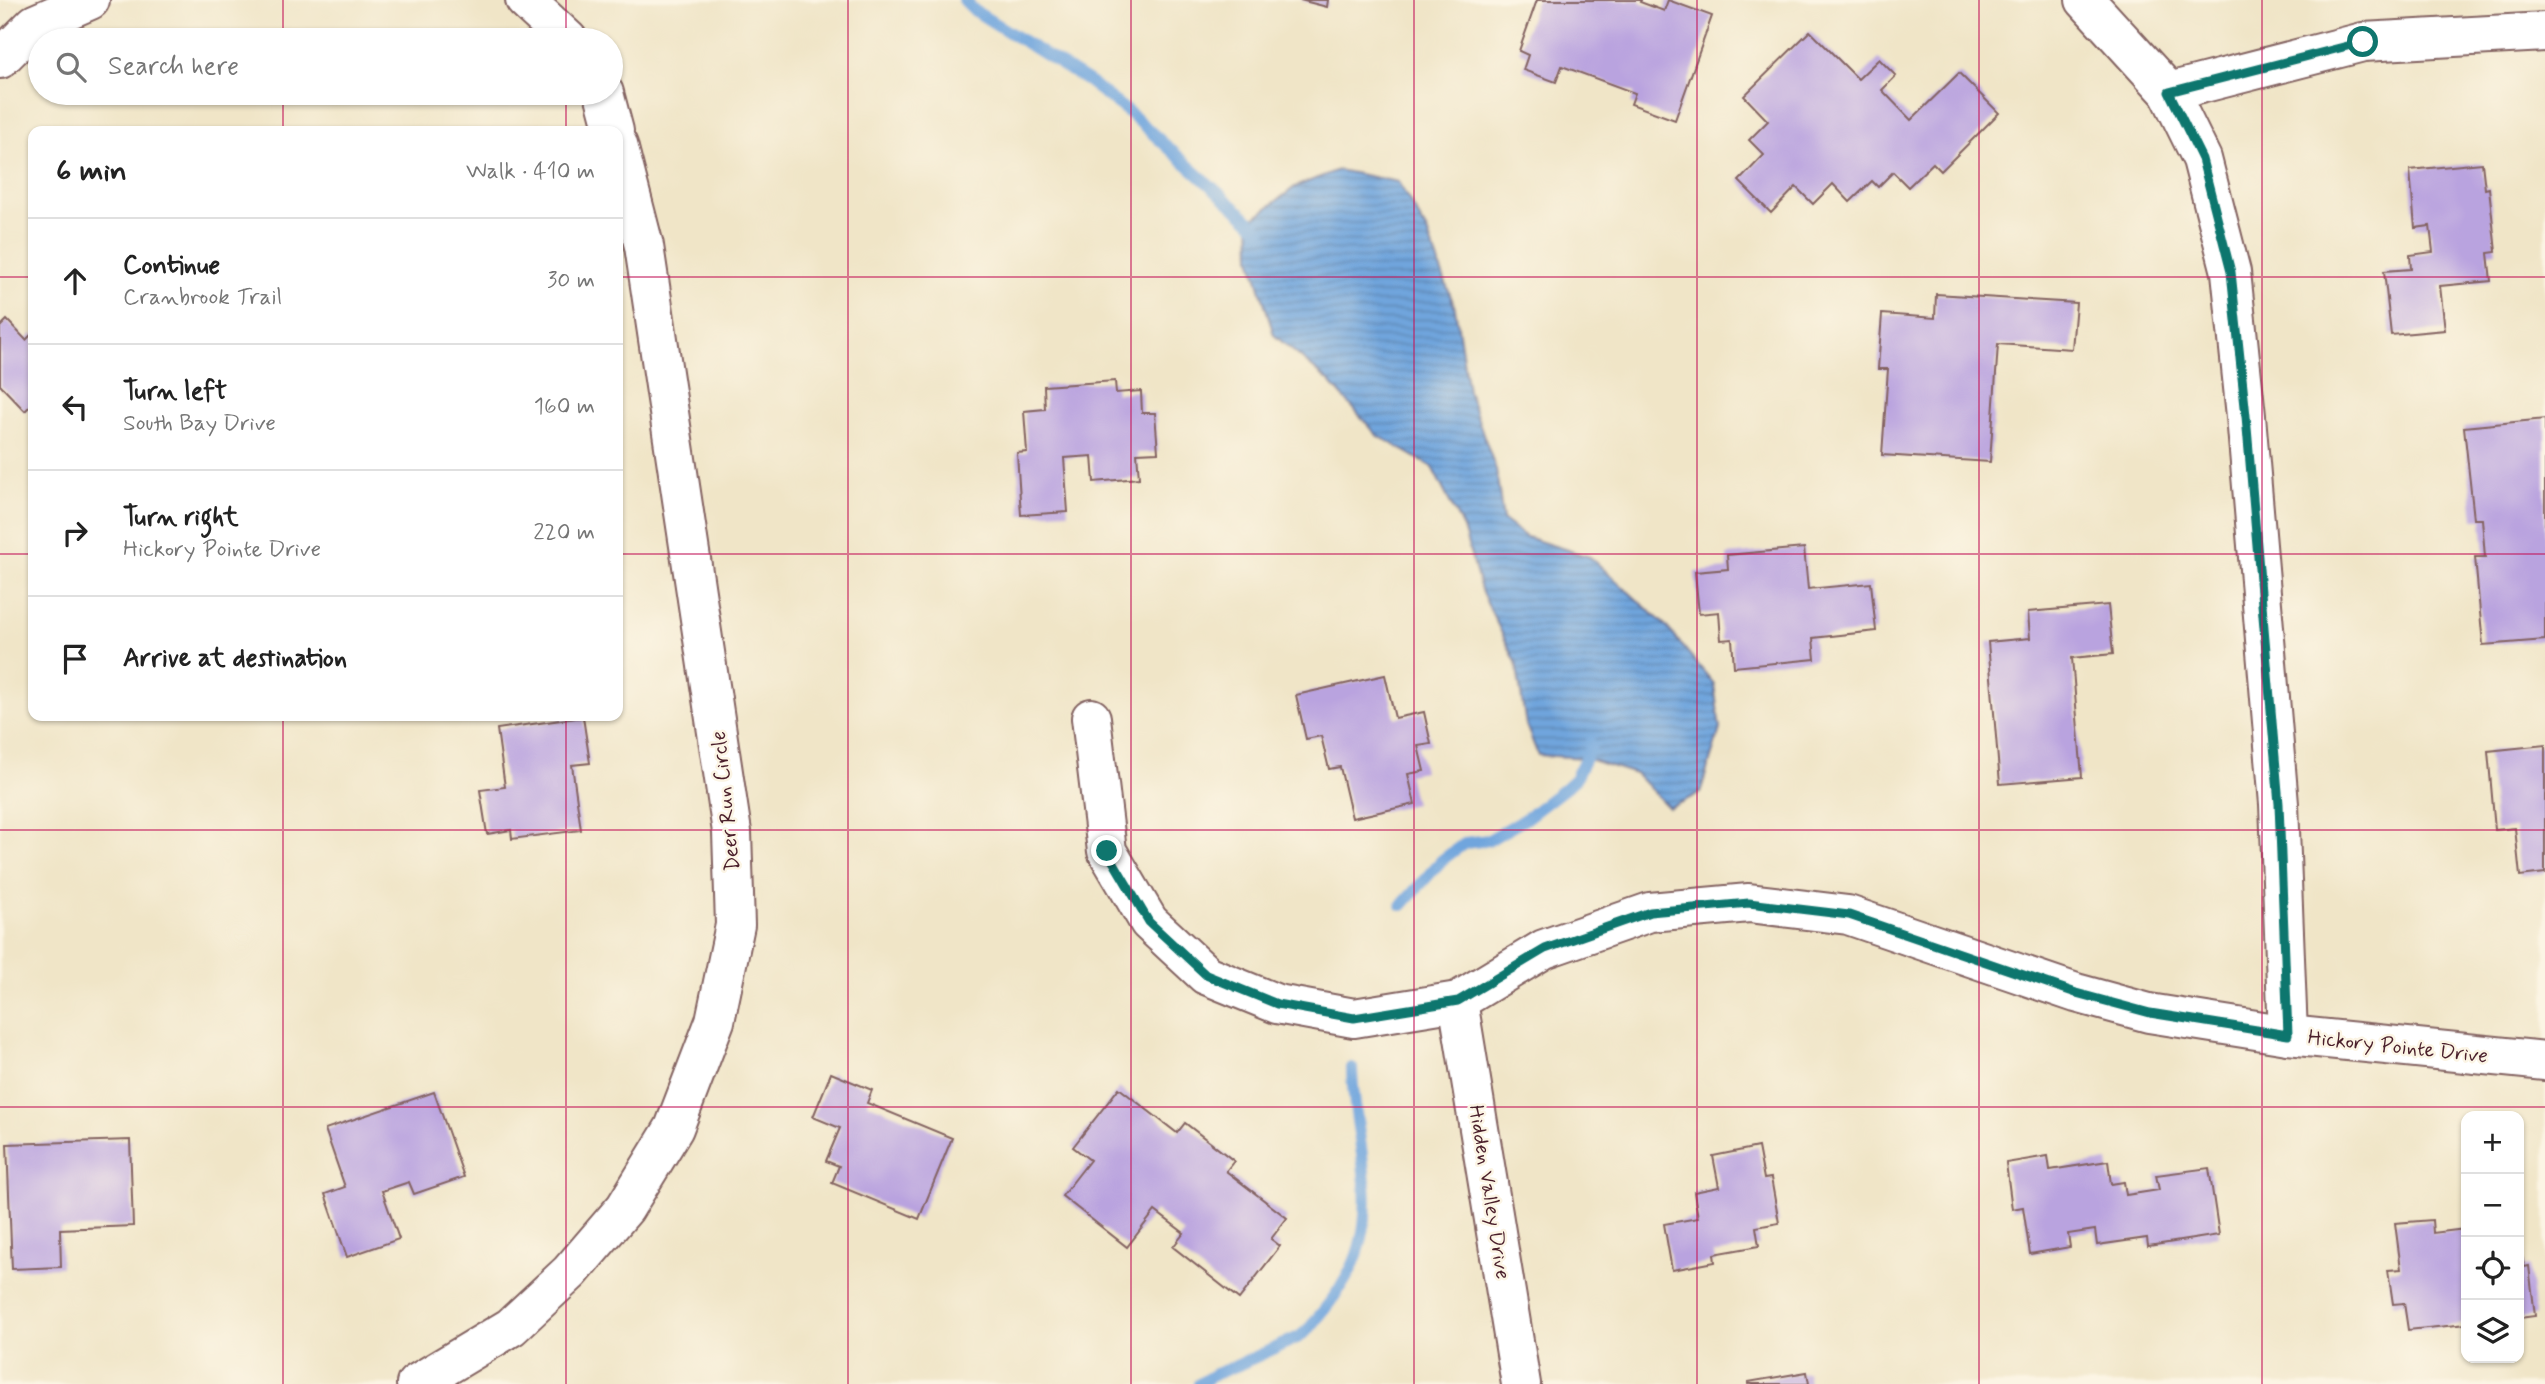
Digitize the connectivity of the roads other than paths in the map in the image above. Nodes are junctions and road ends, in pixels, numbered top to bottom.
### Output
1 (90, 0) edge
2 (525, 0) edge
3 (2085, 0) edge
4 (31, 28) edge
5 (555, 28) edge
6 (28, 31) edge
7 (2545, 32) edge
8 (0, 59) edge
9 (2169, 92) junction
10 (607, 105) edge
11 (613, 126) edge
12 (623, 164) edge
13 (1091, 718) dead end
14 (1458, 1001) junction
15 (2288, 1035) junction
16 (2545, 1061) edge
17 (416, 1384) edge
18 (1521, 1384) edge

1 - 4 street
2 - 5 street
3 - 9 street
6 - 8 street
7 - 9 street
9 - 15 street
10 - 11 street
12 - 17 street, Deer Run Circle
13 - 14 street, Hickory Pointe Drive
14 - 15 street, Hickory Pointe Drive
14 - 18 street, Hidden Valley Drive
15 - 16 street, Hickory Pointe Drive

